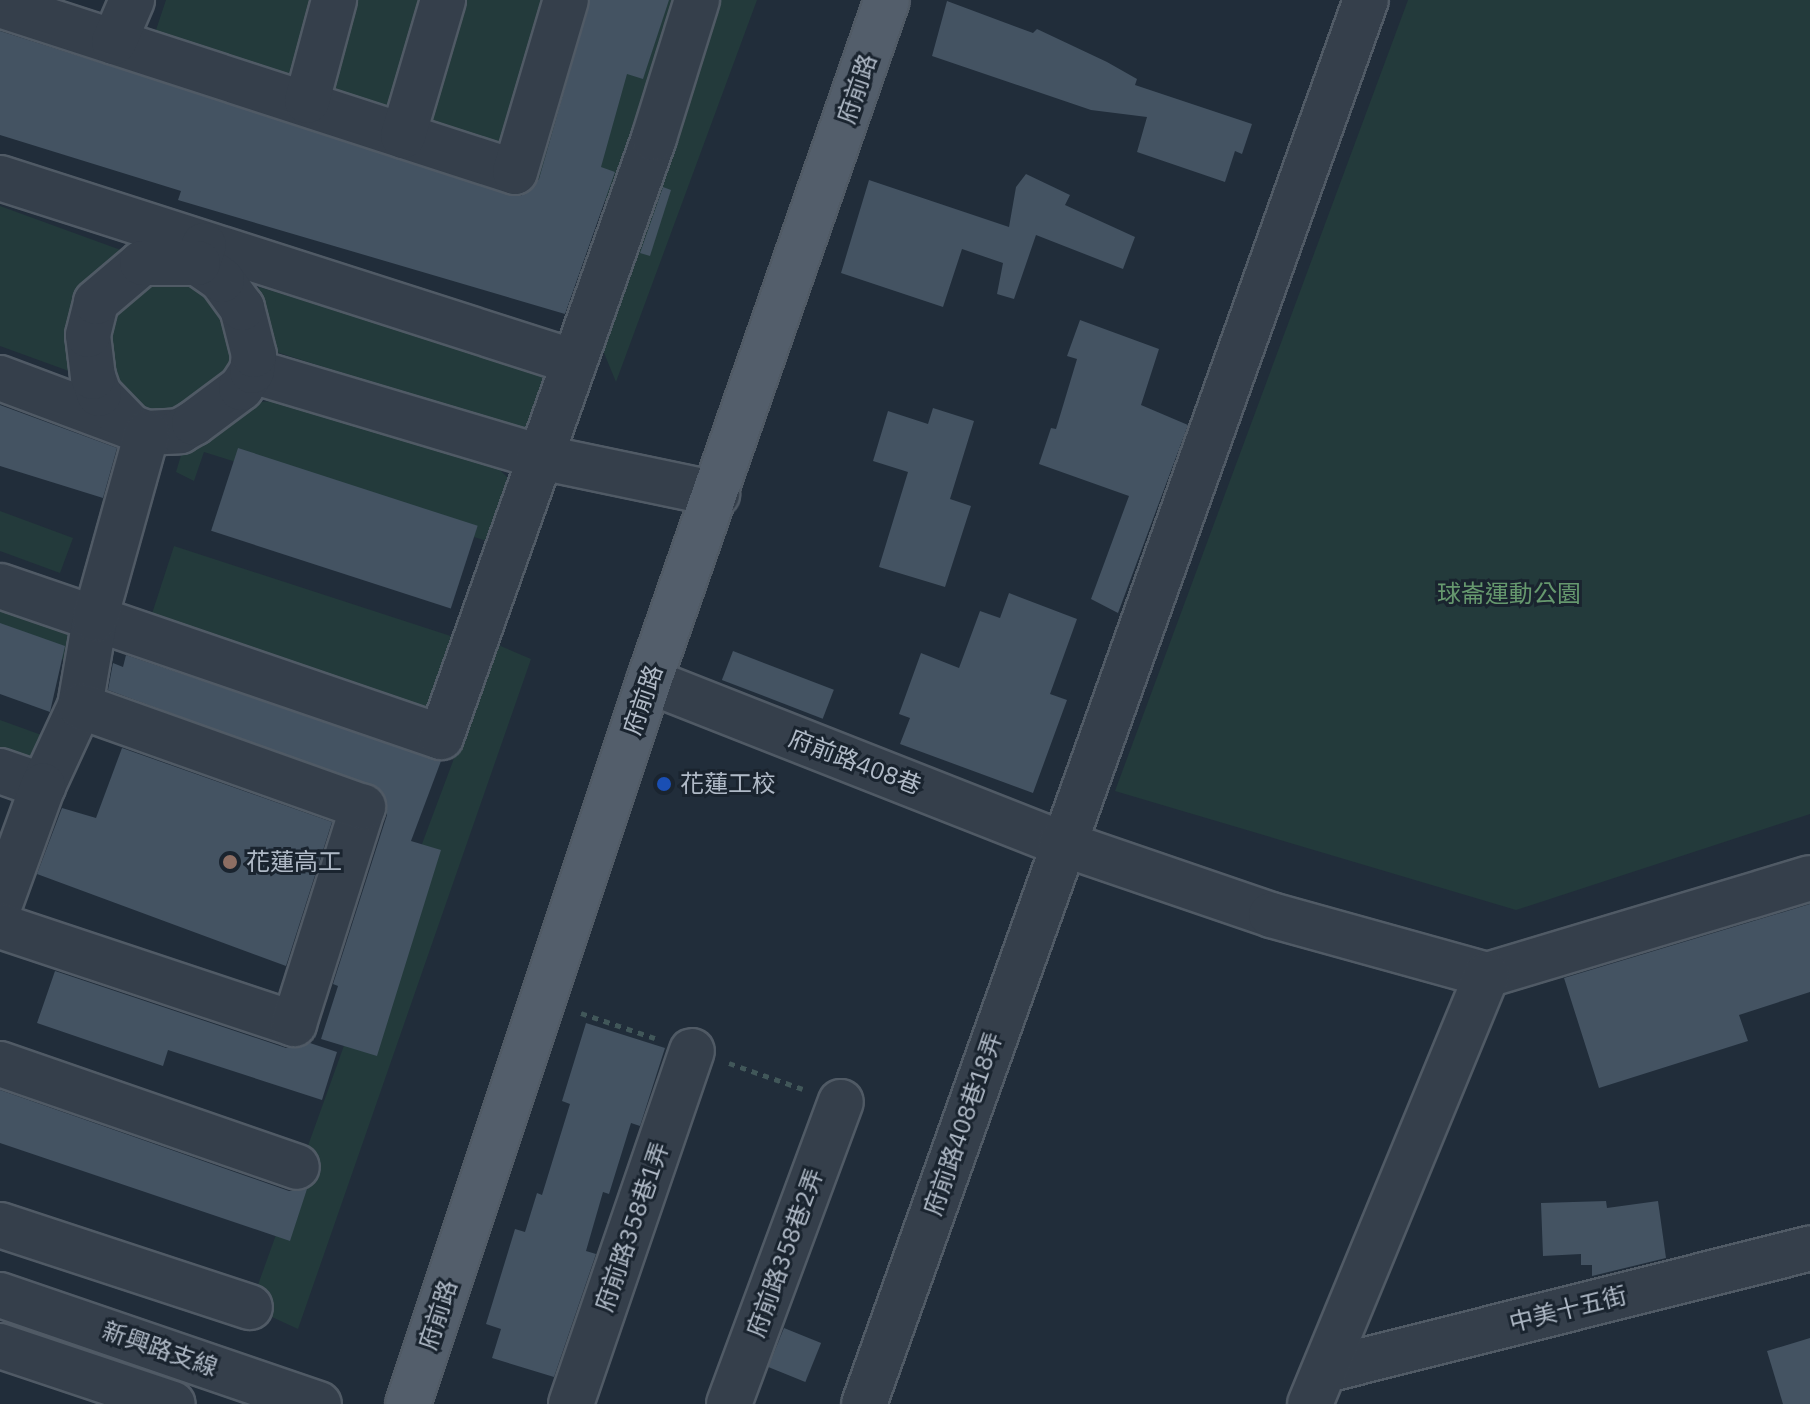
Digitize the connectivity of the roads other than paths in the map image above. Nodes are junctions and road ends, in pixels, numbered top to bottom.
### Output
1 (132, 0) edge
2 (334, 0) edge
3 (443, 0) edge
4 (566, 0) edge
5 (697, 0) edge
6 (887, 0) edge
7 (1366, 0) edge
8 (0, 5) edge
9 (114, 42) junction
10 (307, 101) junction
11 (403, 136) junction
12 (0, 178) edge
13 (201, 254) junction
14 (574, 362) junction
15 (252, 371) junction
16 (0, 378) edge
17 (139, 430) junction
18 (540, 457) junction
19 (717, 494) junction
20 (0, 586) edge
21 (95, 619) junction
22 (649, 681) junction
23 (80, 706) junction
24 (0, 771) edge
25 (43, 786) junction
26 (1061, 843) junction
27 (1810, 878) edge
28 (0, 904) edge
29 (0, 926) edge
30 (1487, 975) junction
31 (692, 1051) dead end
32 (0, 1064) edge
33 (841, 1102) dead end
34 (297, 1167) dead end
35 (0, 1225) edge
36 (1810, 1248) edge
37 (0, 1295) edge
38 (250, 1307) dead end
39 (0, 1346) edge
40 (1318, 1387) edge
41 (173, 1404) edge
42 (319, 1404) edge
43 (408, 1404) edge
44 (571, 1404) edge
45 (729, 1404) edge
46 (864, 1404) edge

1 - 9 street
2 - 10 street
3 - 11 street
4 - 11 street
5 - 14 street
6 - 19 main road, 府前路
7 - 26 street, 府前路408巷18弄
8 - 9 street
9 - 10 street
10 - 11 street
12 - 13 street
13 - 14 street
13 - 15 street
13 - 17 street
14 - 18 street
15 - 17 street
15 - 18 street
16 - 17 street
17 - 21 street
18 - 19 street
18 - 21 street
19 - 22 main road, 府前路
20 - 21 street
21 - 23 street
22 - 26 street, 府前路408巷
22 - 43 main road, 府前路
23 - 25 street
23 - 29 street
24 - 25 street
25 - 28 street
26 - 30 street, 府前路408巷
26 - 46 street, 府前路408巷18弄
27 - 30 street
30 - 40 street
31 - 44 street, 府前路358巷1弄
32 - 34 street
33 - 45 street, 府前路358巷2弄
35 - 38 street
36 - 40 street, 中美十五街
37 - 42 street, 新興路支線
39 - 41 street, 新興路支線

